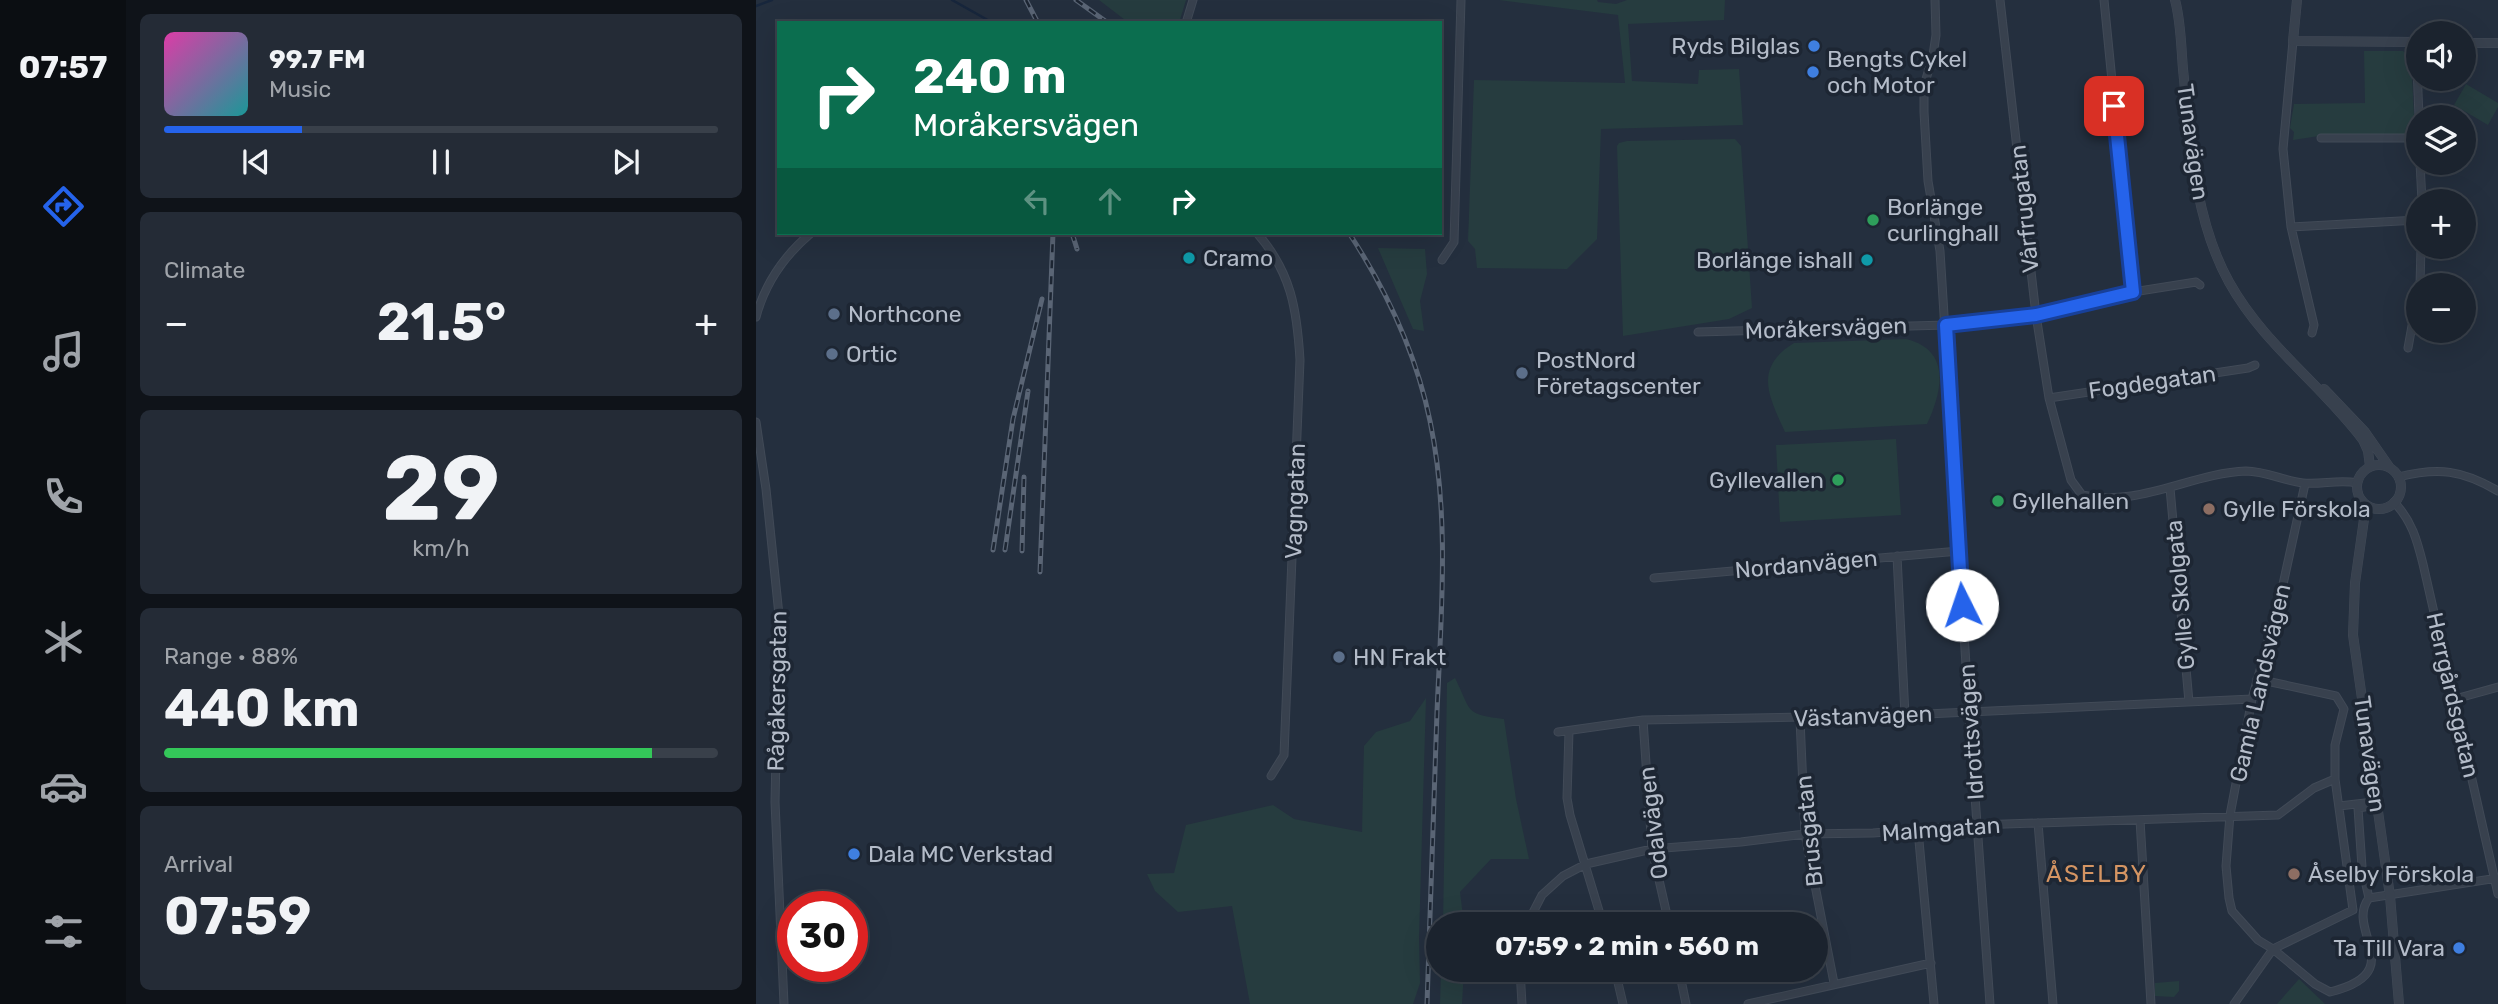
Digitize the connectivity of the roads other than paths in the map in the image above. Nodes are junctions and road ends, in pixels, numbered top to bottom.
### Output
1 (1193, 0) edge
2 (1461, 0) edge
3 (1935, 0) edge
4 (2000, 0) edge
5 (2104, 0) edge
6 (2175, 0) edge
7 (2297, 0) edge
8 (1187, 21) edge
9 (2293, 41) junction
10 (2406, 42) edge
11 (2476, 43) edge
12 (2498, 43) edge
13 (2321, 138) dead end
14 (2406, 138) edge
15 (2406, 221) edge
16 (2291, 227) junction
17 (809, 235) edge
18 (1258, 235) edge
19 (1441, 260) dead end
20 (2228, 281) junction
21 (2200, 285) dead end
22 (2133, 292) junction
23 (2036, 315) junction
24 (756, 317) edge
25 (1946, 325) junction
26 (1698, 332) dead end
27 (2312, 333) dead end
28 (2409, 343) edge
29 (2408, 348) dead end
30 (2255, 365) dead end
31 (2049, 398) junction
32 (756, 422) edge
33 (2370, 467) junction
34 (2390, 468) junction
35 (2398, 477) junction
36 (2357, 483) junction
37 (2305, 484) junction
38 (2170, 488) junction
39 (2498, 491) edge
40 (2394, 502) junction
41 (2366, 505) junction
42 (1959, 551) junction
43 (1897, 556) junction
44 (1654, 578) dead end
45 (2258, 679) junction
46 (2498, 687) edge
47 (2252, 699) junction
48 (2455, 699) junction
49 (2189, 702) junction
50 (1969, 713) junction
51 (1905, 715) junction
52 (1800, 719) junction
53 (1643, 720) junction
54 (1569, 731) junction
55 (1558, 732) dead end
56 (1271, 776) dead end
57 (2335, 779) junction
58 (2377, 803) junction
59 (2339, 806) junction
60 (2230, 815) junction
61 (2140, 820) junction
62 (2038, 824) junction
63 (1977, 825) junction
64 (1918, 830) junction
65 (1805, 834) junction
66 (1652, 849) junction
67 (1586, 864) junction
68 (2496, 878) edge
69 (2498, 894) edge
70 (2389, 896) junction
71 (2369, 898) junction
72 (1533, 912) edge
73 (1600, 912) edge
74 (1666, 912) edge
75 (2273, 949) junction
76 (1931, 963) junction
77 (1521, 982) edge
78 (1618, 982) edge
79 (1681, 982) edge
80 (1834, 983) junction
81 (784, 1004) edge
82 (1522, 1004) edge
83 (1623, 1004) edge
84 (1686, 1004) edge
85 (1748, 1004) edge
86 (1934, 1004) edge
87 (1990, 1004) edge
88 (2053, 1004) edge
89 (2151, 1004) edge
90 (2234, 1004) edge
91 (2399, 1004) edge

1 - 8 street
2 - 19 street
3 - 25 street, Idrottsvägen
4 - 23 street, Vårfrugatan
5 - 22 street
6 - 20 street, Tunavägen
7 - 9 street
9 - 10 street
9 - 16 street
11 - 12 street
13 - 14 street
15 - 16 street
16 - 27 street
17 - 24 street
18 - 56 street, Vagngatan
20 - 33 street, Tunavägen
20 - 34 street, Tunavägen
21 - 22 street, Moråkersvägen
22 - 23 street, Moråkersvägen
23 - 25 street, Moråkersvägen
23 - 31 street, Vårfrugatan
25 - 26 street, Moråkersvägen
25 - 42 street, Idrottsvägen
28 - 29 street
30 - 31 street, Fogdegatan
31 - 38 street, Vårfrugatan
32 - 81 street, Rågåkersgatan
33 - 34 street
33 - 36 street
34 - 35 street
35 - 39 street
35 - 40 street
36 - 37 street
36 - 41 street
37 - 38 street
37 - 45 street, Gamla Landsvägen
38 - 49 street, Gylle Skolgata
40 - 41 street
40 - 48 street, Herrgårdsgatan
41 - 58 street, Tunavägen
42 - 43 street, Nordanvägen
42 - 50 street, Idrottsvägen
43 - 44 street, Nordanvägen
43 - 51 street
45 - 47 street, Gamla Landsvägen
45 - 57 street
46 - 48 street
47 - 49 street, Västanvägen
47 - 60 street, Gamla Landsvägen
48 - 68 street, Herrgårdsgatan
49 - 50 street, Västanvägen
50 - 51 street, Västanvägen
50 - 63 street, Idrottsvägen
51 - 52 street, Västanvägen
52 - 53 street, Västanvägen
52 - 65 street, Brusgatan
53 - 54 street, Västanvägen
53 - 66 street, Odalvägen
54 - 55 street, Västanvägen
54 - 67 street
57 - 59 street
57 - 60 street, Malmgatan
58 - 59 street
58 - 70 street, Tunavägen
58 - 71 street
59 - 75 street
60 - 61 street, Malmgatan
60 - 75 street, Gamla Landsvägen
61 - 62 street, Malmgatan
61 - 89 street
62 - 63 street, Malmgatan
62 - 88 street
63 - 64 street, Malmgatan
63 - 87 street, Idrottsvägen
64 - 65 street, Malmgatan
64 - 76 street
65 - 66 street, Malmgatan
65 - 80 street, Brusgatan
66 - 67 street, Malmgatan
66 - 74 street, Odalvägen
67 - 72 street, Malmgatan
67 - 73 street
68 - 69 street, Herrgårdsgatan
68 - 70 street
70 - 71 street
70 - 91 street, Tunavägen
71 - 75 street, Gamla Landsvägen
75 - 90 street
76 - 80 street
76 - 86 street
77 - 82 street
78 - 83 street
79 - 84 street
80 - 85 street

